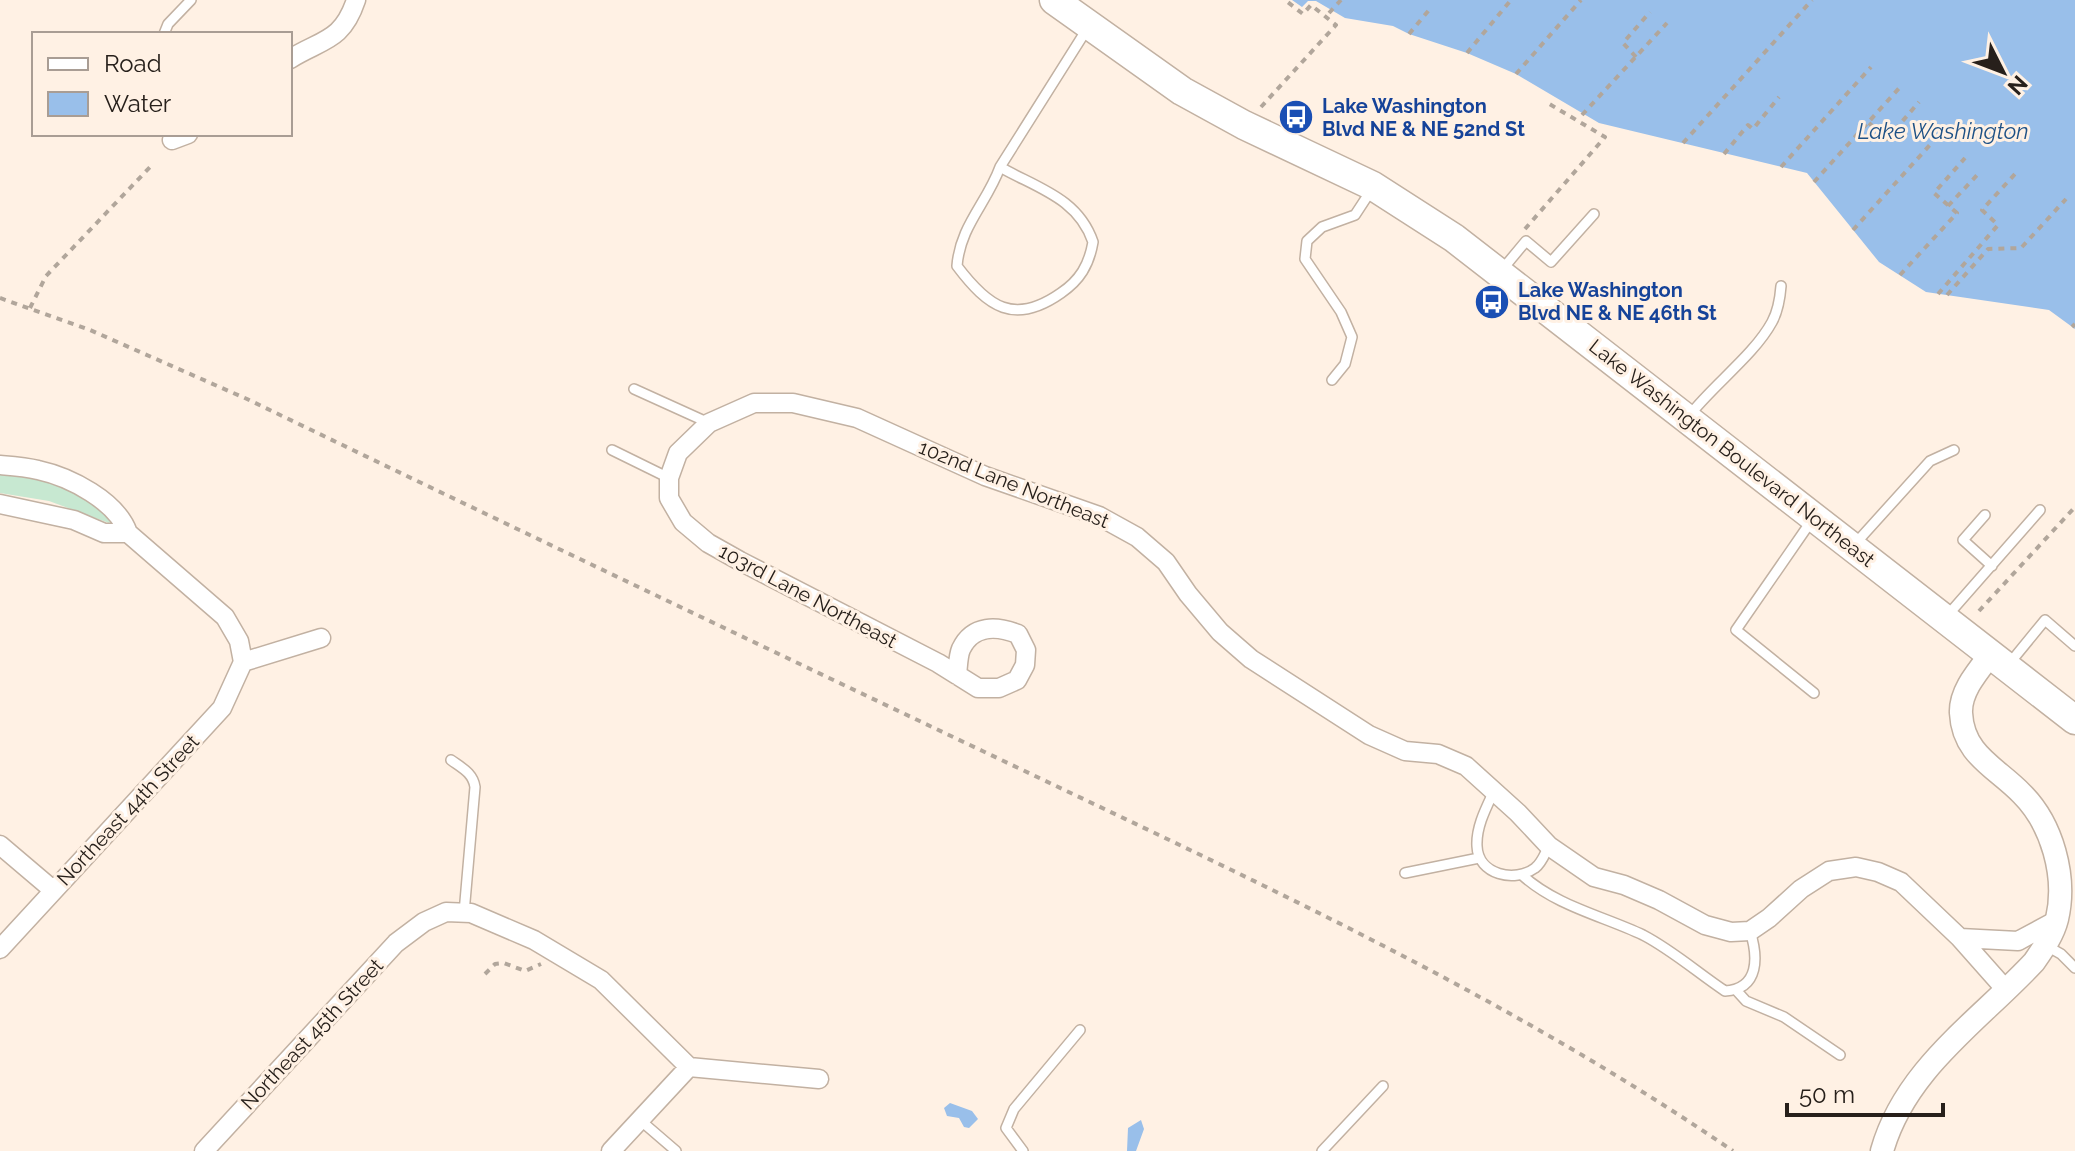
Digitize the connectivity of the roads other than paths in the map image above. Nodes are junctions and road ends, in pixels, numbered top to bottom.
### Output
1 (191, 0) edge
2 (356, 0) edge
3 (1054, 0) edge
4 (1089, 26) junction
5 (165, 32) edge
6 (292, 58) edge
7 (1000, 167) junction
8 (1373, 186) junction
9 (1594, 214) dead end
10 (1500, 273) junction
11 (1781, 286) dead end
12 (1332, 380) dead end
13 (634, 389) dead end
14 (1687, 419) junction
15 (709, 423) junction
16 (612, 450) dead end
17 (1954, 450) dead end
18 (0, 465) edge
19 (669, 478) junction
20 (0, 504) edge
21 (2040, 510) dead end
22 (1985, 515) dead end
23 (1814, 517) junction
24 (128, 533) junction
25 (1853, 547) junction
26 (1992, 566) junction
27 (1945, 619) junction
28 (321, 638) dead end
29 (2075, 646) edge
30 (1999, 661) junction
31 (243, 662) junction
32 (957, 675) dead end
33 (1814, 693) dead end
34 (2075, 720) edge
35 (451, 760) dead end
36 (1494, 791) junction
37 (0, 845) edge
38 (1549, 846) junction
39 (1479, 858) junction
40 (1405, 873) dead end
41 (1522, 875) junction
42 (53, 890) junction
43 (464, 913) junction
44 (2057, 920) junction
45 (1750, 931) junction
46 (1960, 938) junction
47 (2045, 945) junction
48 (0, 949) edge
49 (2075, 968) edge
50 (1736, 990) junction
51 (2007, 991) junction
52 (1080, 1030) dead end
53 (1840, 1055) dead end
54 (689, 1067) junction
55 (819, 1079) dead end
56 (1383, 1086) dead end
57 (640, 1120) junction
58 (204, 1151) edge
59 (611, 1151) edge
60 (676, 1151) edge
61 (1023, 1151) edge
62 (1322, 1151) edge
63 (1882, 1151) edge

1 - 5 lane
2 - 6 street
3 - 4 main road, Lake Washington Boulevard Northeast
4 - 7 lane
4 - 8 main road, Lake Washington Boulevard Northeast
7 - 7 lane
8 - 10 main road, Lake Washington Boulevard Northeast
8 - 12 lane
9 - 10 lane
10 - 14 main road, Lake Washington Boulevard Northeast
11 - 14 lane
13 - 15 lane
14 - 23 main road, Lake Washington Boulevard Northeast
15 - 19 street
15 - 36 street, 102nd Lane Northeast
16 - 19 lane
17 - 25 lane
18 - 24 street
19 - 32 street, 103rd Lane Northeast
20 - 24 street
21 - 26 lane
22 - 26 lane
23 - 25 main road, Lake Washington Boulevard Northeast
23 - 33 lane
24 - 31 street
25 - 27 main road, Lake Washington Boulevard Northeast
26 - 27 lane
27 - 30 main road, Lake Washington Boulevard Northeast
28 - 31 street
29 - 30 lane
30 - 34 main road, Lake Washington Boulevard Northeast
30 - 44 street
31 - 42 street, Northeast 44th Street
35 - 43 lane
36 - 38 street, 102nd Lane Northeast
36 - 39 lane
37 - 42 street
38 - 41 lane
38 - 45 street, 102nd Lane Northeast
39 - 40 lane
39 - 41 lane
41 - 50 lane
42 - 48 street, Northeast 44th Street
43 - 54 street
43 - 58 street, Northeast 45th Street
44 - 46 street
44 - 47 street
45 - 46 street
45 - 50 lane
46 - 51 street
47 - 49 lane
47 - 51 street
50 - 53 lane
51 - 63 street
52 - 61 lane
54 - 55 street
54 - 57 street
56 - 62 lane
57 - 59 street
57 - 60 lane

